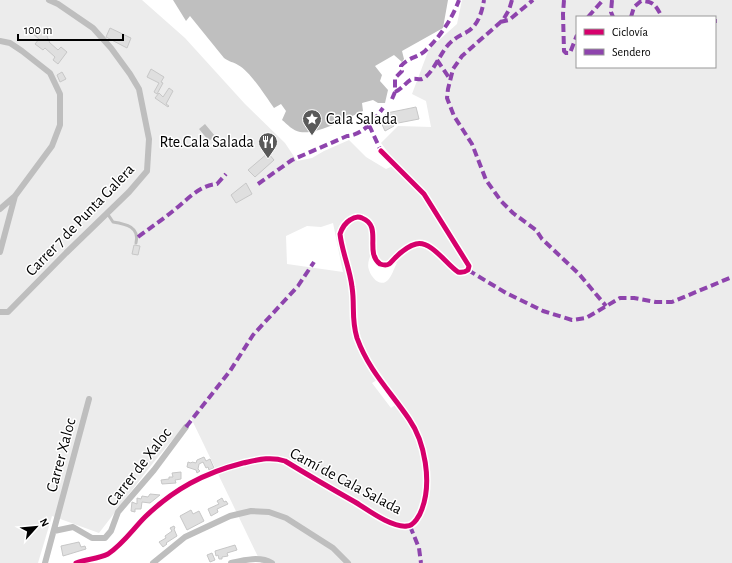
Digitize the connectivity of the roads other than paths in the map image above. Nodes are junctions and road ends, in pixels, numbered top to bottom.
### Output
1 (50, 0) edge
2 (0, 41) edge
3 (381, 151) dead end
4 (15, 196) junction
5 (0, 209) edge
6 (107, 213) junction
7 (136, 243) dead end
8 (0, 252) edge
9 (0, 312) edge
10 (89, 399) dead end
11 (186, 427) dead end
12 (54, 531) junction
13 (45, 563) edge
14 (76, 563) edge
15 (153, 563) edge
16 (231, 563) edge
17 (272, 563) edge
18 (348, 563) edge

1 - 6 street, Carrer 7 de Punta Galera
2 - 4 street
3 - 14 street, Camí de Cala Salada
4 - 5 street
4 - 8 street
6 - 7 lane
6 - 9 street, Carrer 7 de Punta Galera
10 - 12 street, Carrer Xaloc
11 - 12 street, Carrer de Xaloc
12 - 13 street, Carrer Xaloc
15 - 18 street
16 - 17 street

